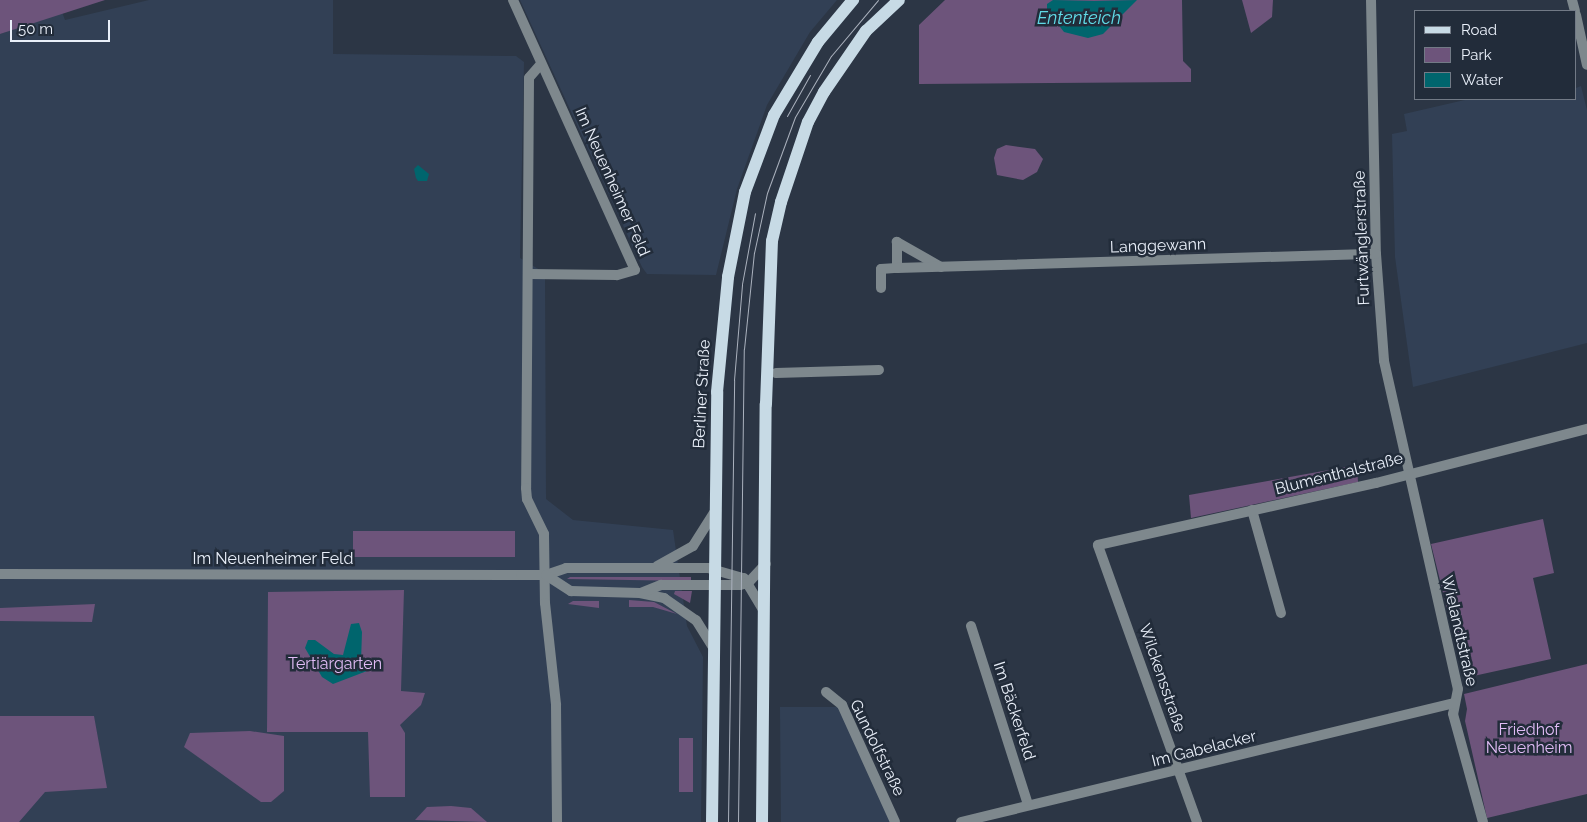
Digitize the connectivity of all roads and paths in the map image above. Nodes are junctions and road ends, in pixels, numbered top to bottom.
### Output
1 (513, 0) edge
2 (853, 0) edge
3 (898, 0) edge
4 (1371, 0) edge
5 (1577, 20) edge
6 (541, 64) junction
7 (1587, 65) edge
8 (1376, 254) junction
9 (941, 267) junction
10 (897, 268) junction
11 (528, 274) junction
12 (880, 288) dead end
13 (879, 370) dead end
14 (776, 373) dead end
15 (1587, 429) edge
16 (1408, 473) junction
17 (716, 510) junction
18 (1252, 510) junction
19 (1098, 544) joint
20 (766, 564) junction
21 (652, 568) junction
22 (716, 570) junction
23 (0, 574) edge
24 (546, 575) junction
25 (748, 583) junction
26 (716, 585) junction
27 (640, 593) junction
28 (765, 612) junction
29 (1281, 613) dead end
30 (971, 626) dead end
31 (714, 648) junction
32 (826, 692) dead end
33 (1454, 703) junction
34 (1179, 770) junction
35 (1028, 805) junction
36 (557, 822) edge
37 (712, 822) edge
38 (762, 822) edge
39 (895, 822) edge
40 (961, 822) edge
41 (1197, 822) edge
42 (1483, 822) edge

1 - 6 street, Im Neuenheimer Feld
2 - 17 main road, Berliner Straße
3 - 20 main road
4 - 8 street, Furtwänglerstraße
5 - 7 street
6 - 11 street
6 - 11 street, Im Neuenheimer Feld
8 - 9 street, Langgewann
8 - 16 street, Furtwänglerstraße
9 - 10 street, Langgewann
9 - 10 street
10 - 12 street, Langgewann
11 - 24 street
13 - 14 street
15 - 16 street, Blumenthalstraße
16 - 18 street, Blumenthalstraße
16 - 33 street, Wielandtstraße
17 - 21 street, Im Neuenheimer Feld
17 - 22 main road, Berliner Straße
18 - 19 street, Blumenthalstraße
18 - 29 street
19 - 34 street, Wilckensstraße
20 - 25 street
20 - 28 main road
21 - 22 street, Im Neuenheimer Feld
21 - 24 street, Im Neuenheimer Feld
22 - 25 street, Im Neuenheimer Feld
22 - 26 main road, Berliner Straße
23 - 24 street, Im Neuenheimer Feld
24 - 27 street
24 - 36 street
25 - 26 street
25 - 28 street
26 - 27 street
26 - 31 main road, Berliner Straße
27 - 31 street
28 - 38 main road
30 - 35 street, Im Bäckerfeld
31 - 37 main road, Berliner Straße
32 - 39 street, Gundolfstraße
33 - 34 street, Im Gabelacker
33 - 42 street, Wielandtstraße
34 - 35 street, Im Gabelacker
34 - 41 street, Wilckensstraße
35 - 40 street, Im Gabelacker

